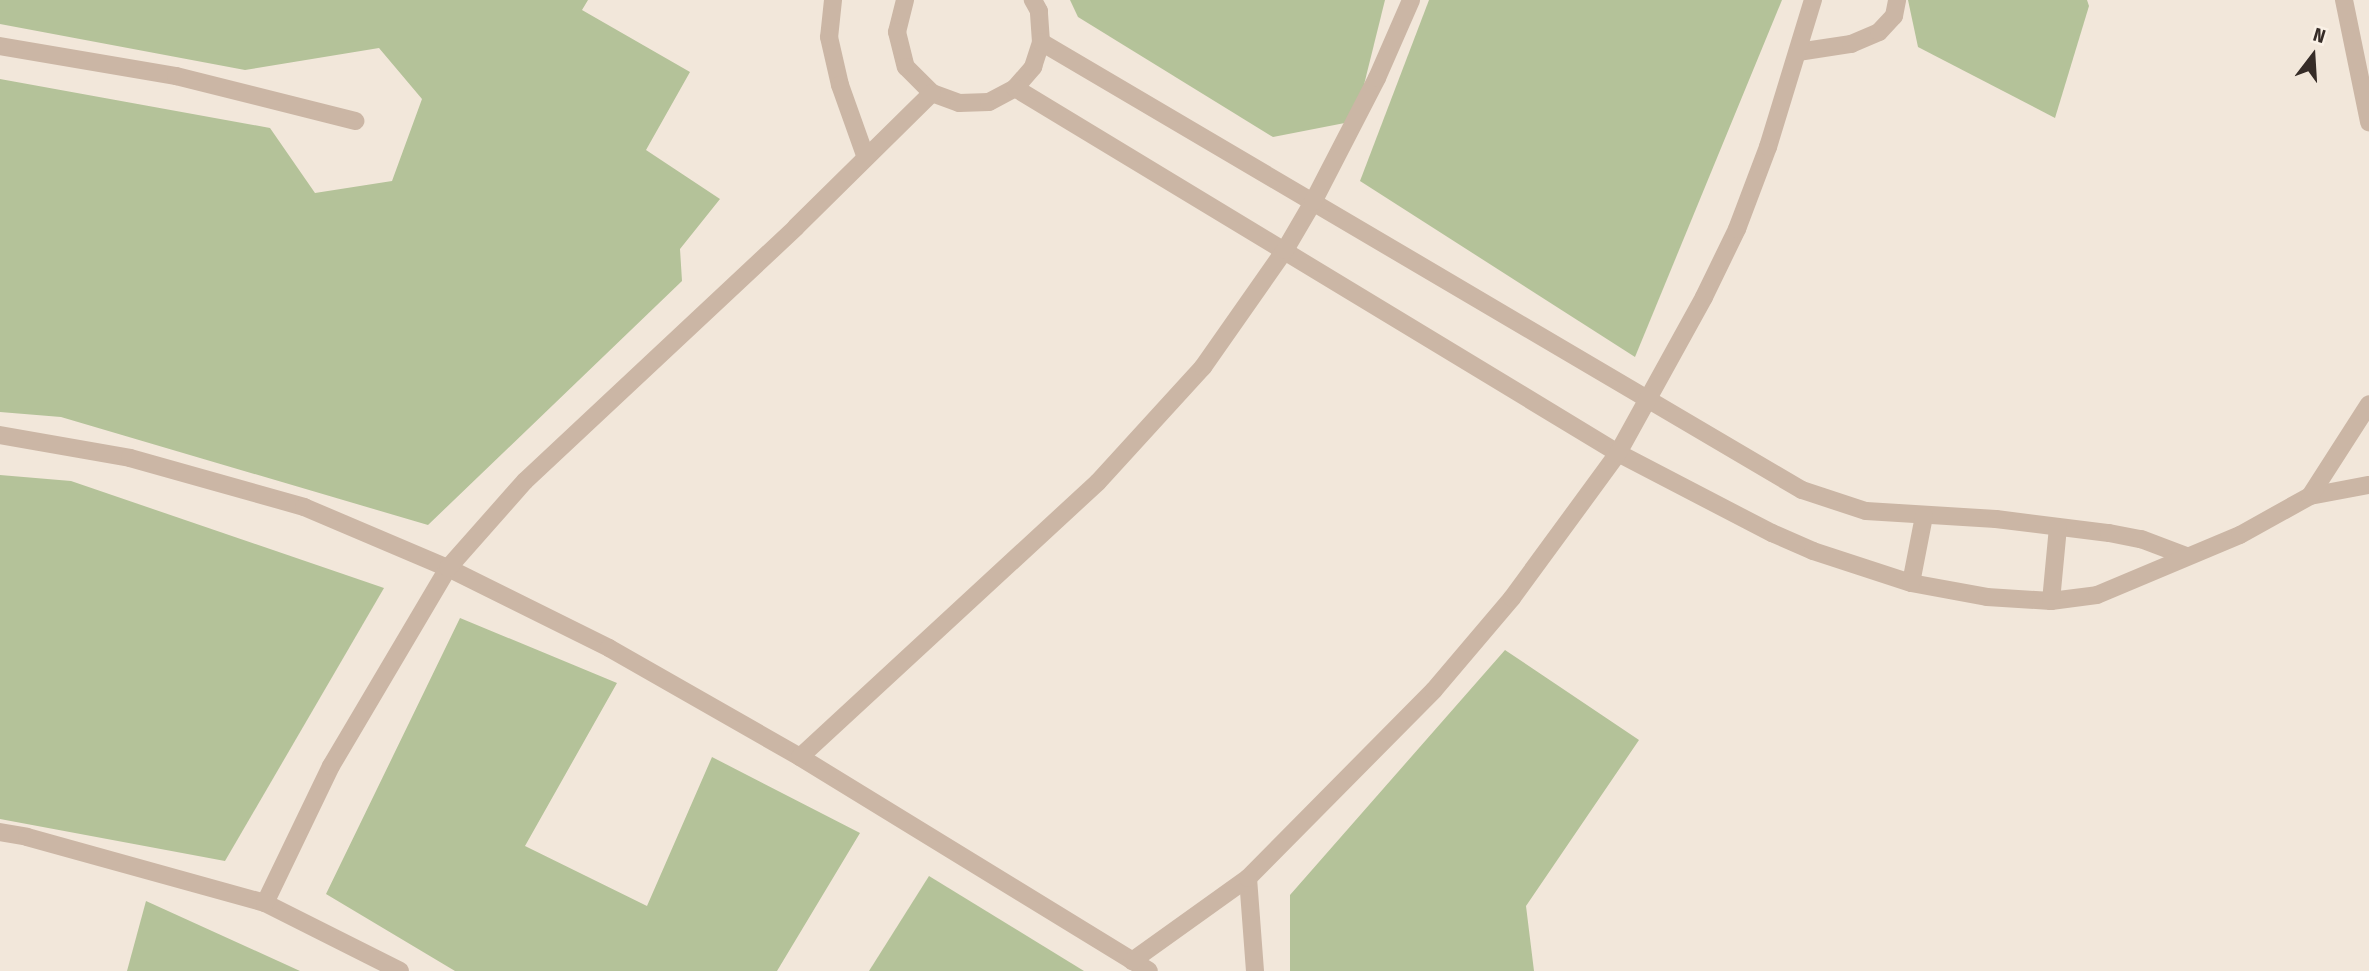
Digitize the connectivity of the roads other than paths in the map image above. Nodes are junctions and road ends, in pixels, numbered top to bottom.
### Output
1 (834, 0) edge
2 (905, 0) edge
3 (1033, 0) edge
4 (1410, 0) edge
5 (1813, 0) edge
6 (1897, 0) edge
7 (2344, 0) edge
8 (1041, 42) junction
9 (0, 46) edge
10 (1798, 52) junction
11 (1015, 88) junction
12 (932, 93) junction
13 (355, 121) dead end
14 (2369, 122) edge
15 (866, 158) junction
16 (1313, 202) junction
17 (1286, 250) junction
18 (1647, 401) junction
19 (2369, 404) edge
20 (0, 435) edge
21 (1618, 453) junction
22 (2369, 485) edge
23 (2310, 496) junction
24 (1924, 516) junction
25 (2058, 527) junction
26 (2186, 556) junction
27 (448, 568) junction
28 (1912, 583) junction
29 (2051, 601) junction
30 (800, 757) junction
31 (0, 832) edge
32 (1248, 878) junction
33 (265, 903) junction
34 (1132, 961) junction
35 (400, 971) edge
36 (1149, 971) edge
37 (1255, 971) edge

1 - 15 street
2 - 12 street
3 - 8 street
4 - 16 street
5 - 10 street
6 - 10 street
7 - 14 street
8 - 11 street
8 - 16 street
9 - 13 street
10 - 18 street
11 - 12 street
11 - 17 street
12 - 15 street
15 - 27 street
16 - 17 street
16 - 18 street
17 - 21 street
17 - 30 street
18 - 21 street
18 - 24 street
19 - 23 street
20 - 27 street
21 - 28 street
21 - 32 street
22 - 23 street
23 - 26 street
24 - 25 street
24 - 28 street
25 - 26 street
25 - 29 street
26 - 29 street
27 - 30 street
27 - 33 street
28 - 29 street
30 - 34 street
31 - 33 street
32 - 34 street
32 - 37 street
33 - 35 street
34 - 36 street

